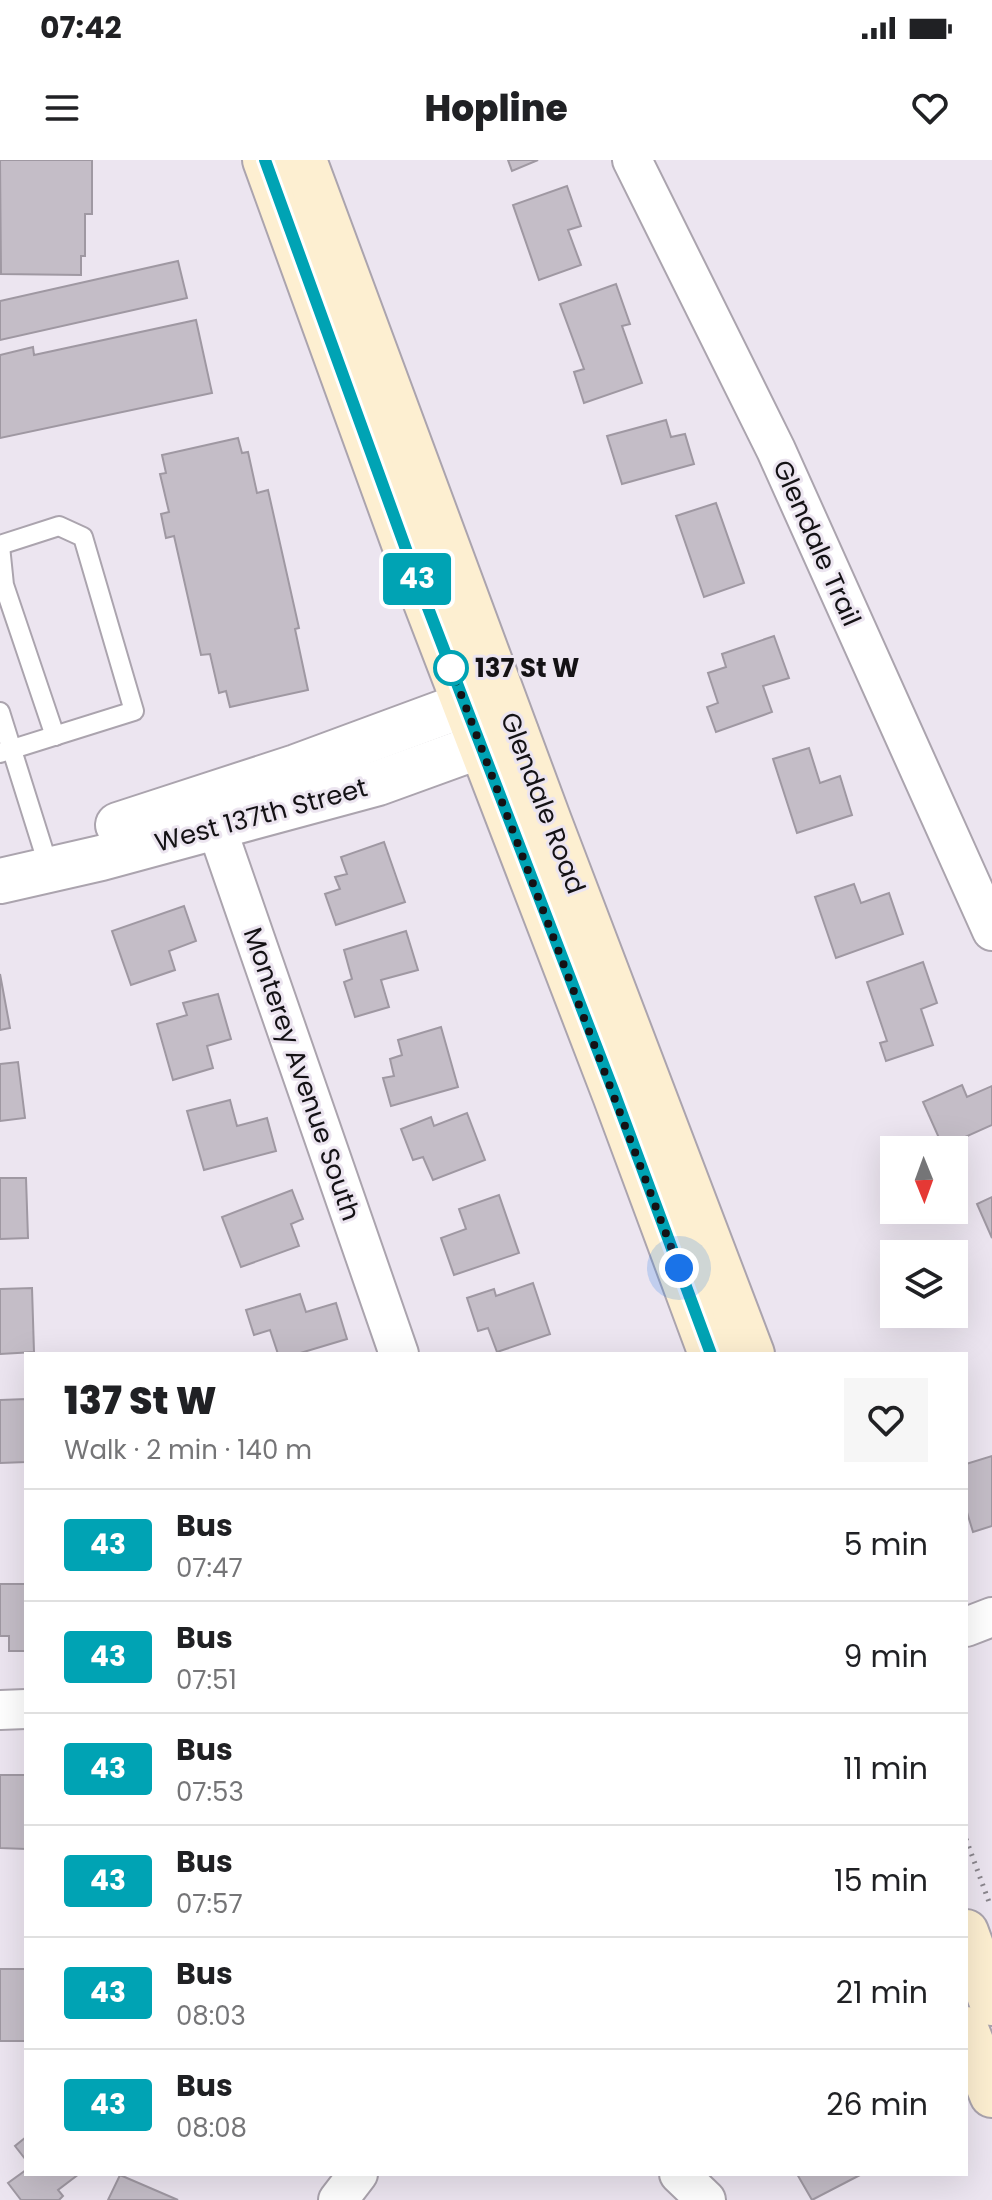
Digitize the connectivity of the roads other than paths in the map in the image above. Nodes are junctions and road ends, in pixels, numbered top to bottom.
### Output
1 (265, 160) edge
2 (304, 160) edge
3 (632, 160) edge
4 (0, 545) edge
5 (483, 698) junction
6 (0, 712) edge
7 (55, 736) junction
8 (498, 739) junction
9 (6, 752) edge
10 (209, 806) junction
11 (44, 852) junction
12 (0, 863) edge
13 (0, 881) edge
14 (992, 931) edge
15 (398, 1352) edge
16 (710, 1352) edge
17 (751, 1352) edge
18 (992, 1617) edge
19 (968, 1626) edge
20 (24, 1709) edge
21 (0, 1710) edge
22 (968, 1937) edge
23 (992, 2003) edge
24 (968, 2034) edge
25 (992, 2095) edge
26 (356, 2176) edge
27 (681, 2176) edge
28 (338, 2200) edge
29 (706, 2200) edge

1 - 5 main road, Glendale Road
2 - 5 main road, Glendale Road
3 - 14 street, Glendale Trail
4 - 7 lane
4 - 7 lane
5 - 8 main road, Glendale Road
5 - 10 street, West 137th Street
6 - 9 lane
7 - 9 lane
8 - 10 street, West 137th Street
8 - 16 main road, Glendale Road
8 - 17 main road, Glendale Road
9 - 11 lane
10 - 11 street, West 137th Street
10 - 13 street, West 137th Street
10 - 15 street, Monterey Avenue South
11 - 12 street, West 137th Street
18 - 19 street
20 - 21 street
22 - 23 main road
24 - 25 main road
26 - 28 street
27 - 29 street

